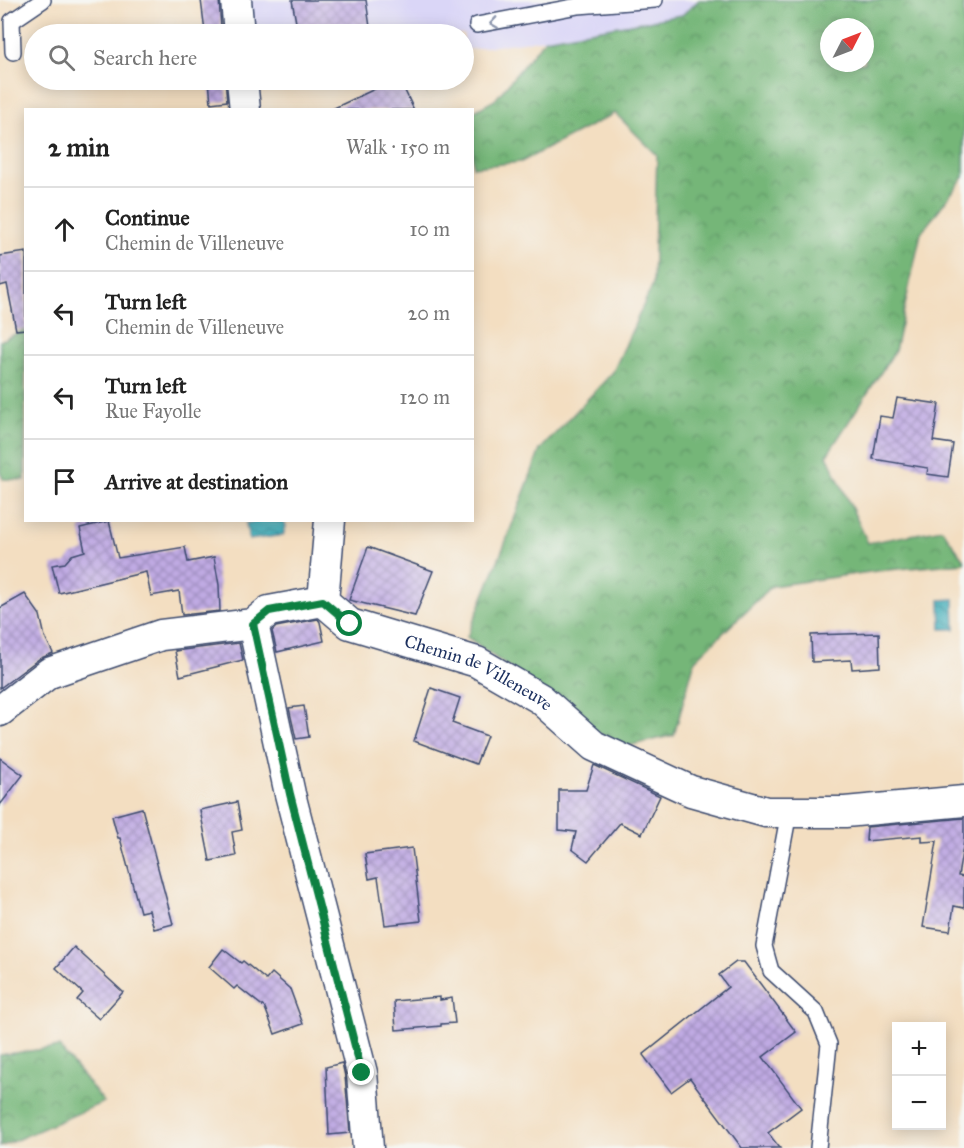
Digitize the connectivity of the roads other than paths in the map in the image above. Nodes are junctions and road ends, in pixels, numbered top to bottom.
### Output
1 (43, 0) edge
2 (237, 0) edge
3 (655, 0) edge
4 (238, 24) edge
5 (477, 25) dead end
6 (13, 52) dead end
7 (243, 90) edge
8 (245, 108) edge
9 (330, 522) edge
10 (323, 601) junction
11 (253, 624) junction
12 (0, 711) edge
13 (964, 801) edge
14 (789, 812) junction
15 (368, 1148) edge
16 (818, 1148) edge

1 - 6 lane
2 - 4 street
3 -> 5 lane
7 - 8 street
9 - 10 street
10 - 11 street
10 - 14 street, Chemin de Villeneuve
11 - 12 street
11 - 15 street
13 - 14 street, Chemin de Villeneuve
14 - 16 lane

